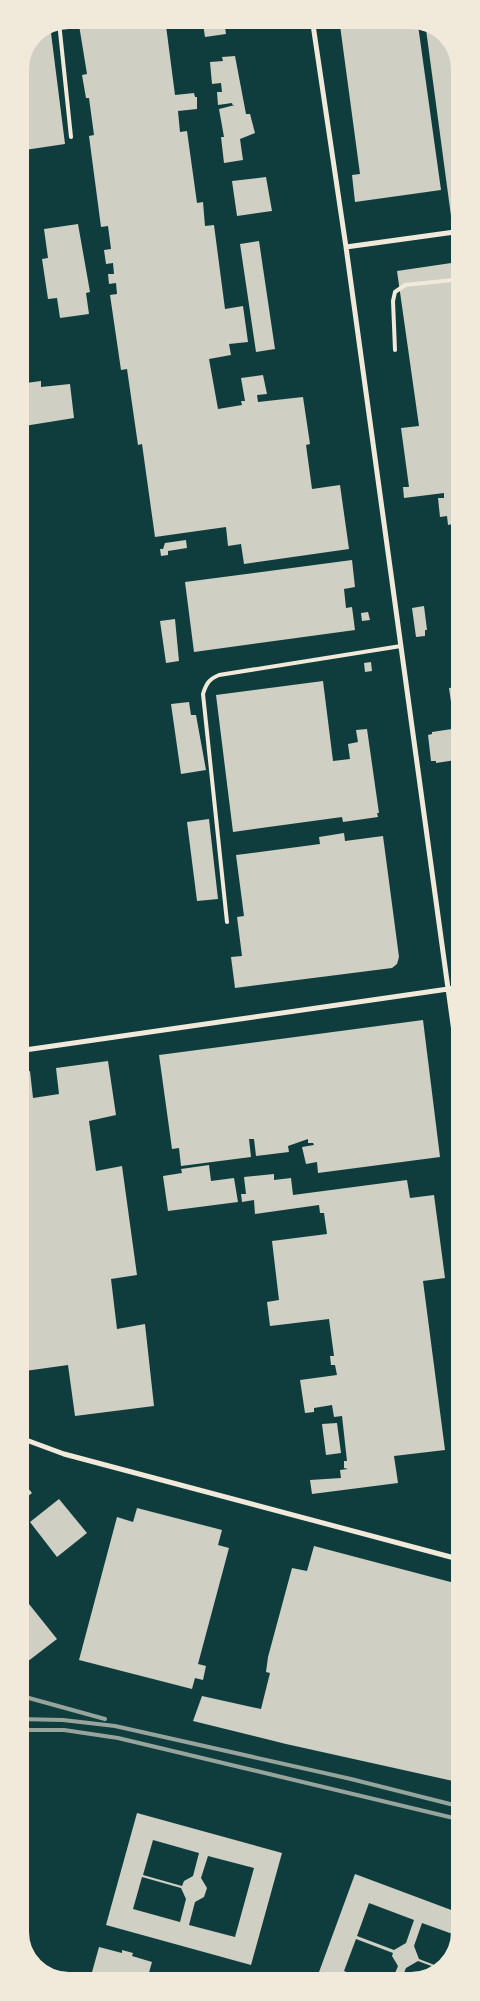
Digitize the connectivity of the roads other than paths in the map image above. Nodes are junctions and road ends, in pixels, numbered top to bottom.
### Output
1 (313, 26) edge
2 (60, 28) edge
3 (71, 137) dead end
4 (454, 232) edge
5 (346, 247) junction
6 (454, 281) edge
7 (395, 350) dead end
8 (400, 646) junction
9 (227, 922) dead end
10 (454, 988) edge
11 (448, 989) junction
12 (454, 1032) edge
13 (26, 1050) edge
14 (26, 1440) edge
15 (454, 1558) edge

1 - 5 street
2 - 3 lane
4 - 5 street
5 - 8 street
6 - 7 lane
8 - 9 lane
8 - 11 street
10 - 11 street
11 - 12 street
11 - 13 street
14 - 15 street

